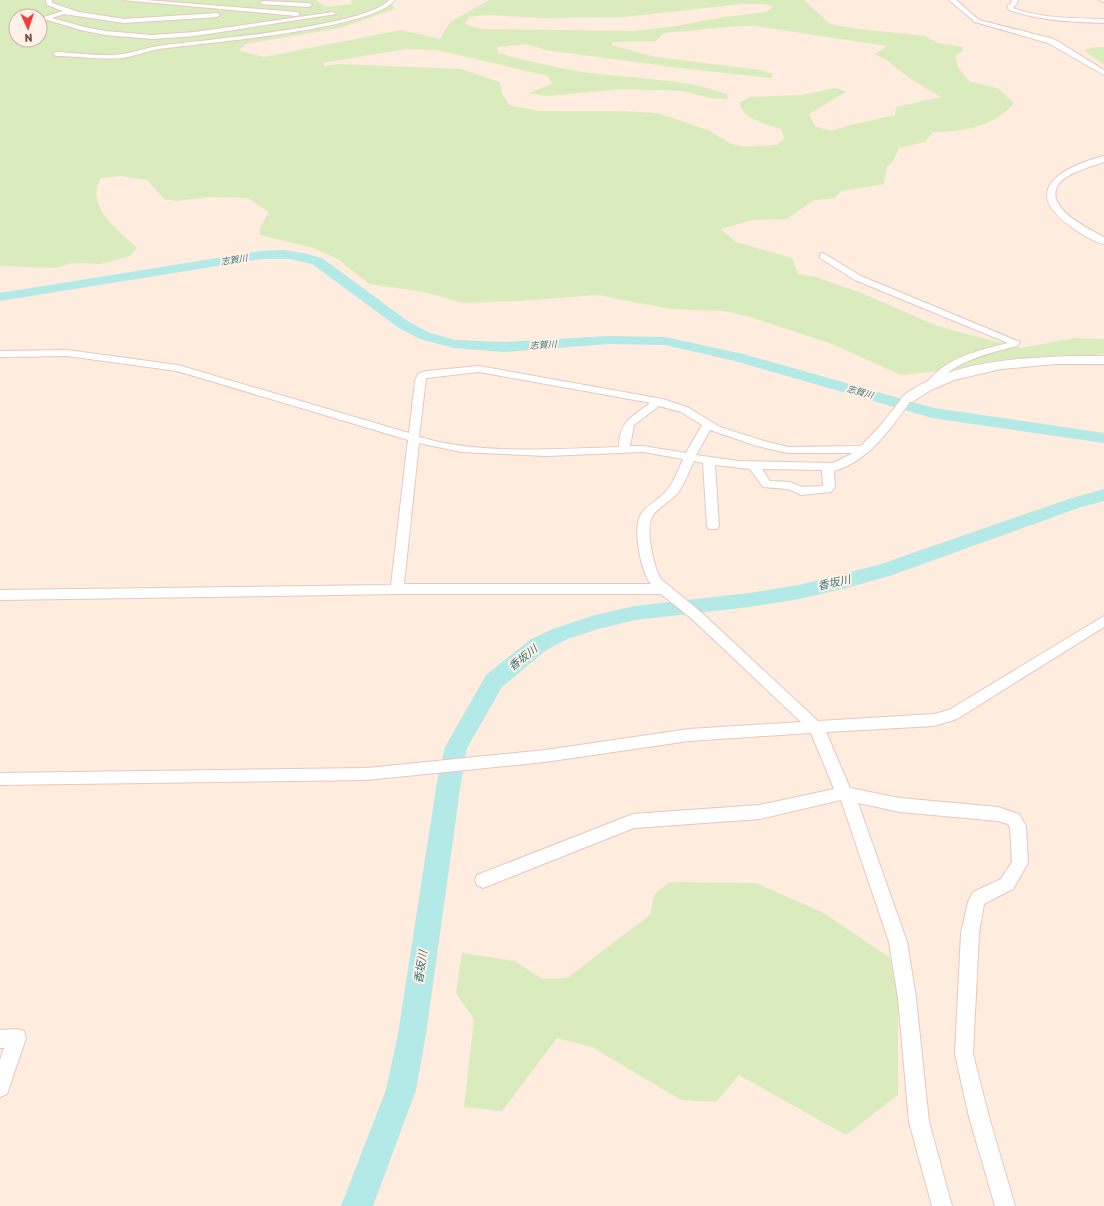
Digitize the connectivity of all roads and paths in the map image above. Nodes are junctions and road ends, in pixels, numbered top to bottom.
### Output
1 (49, 0) edge
2 (126, 0) edge
3 (134, 0) edge
4 (382, 0) edge
5 (392, 0) edge
6 (952, 0) edge
7 (1014, 0) edge
8 (255, 2) dead end
9 (309, 5) dead end
10 (358, 10) dead end
11 (260, 12) junction
12 (75, 13) junction
13 (340, 13) dead end
14 (333, 14) junction
15 (1104, 21) edge
16 (56, 54) dead end
17 (1104, 73) edge
18 (1104, 159) edge
19 (1104, 241) edge
20 (823, 256) dead end
21 (0, 354) edge
22 (1104, 360) edge
23 (932, 383) junction
24 (907, 399) joint
25 (659, 401) junction
26 (708, 425) junction
27 (414, 438) junction
28 (624, 449) junction
29 (863, 449) junction
30 (690, 457) junction
31 (709, 461) junction
32 (756, 466) junction
33 (828, 467) junction
34 (713, 526) dead end
35 (397, 589) junction
36 (667, 591) junction
37 (0, 595) edge
38 (1104, 622) edge
39 (814, 726) junction
40 (0, 779) edge
41 (844, 793) junction
42 (483, 880) dead end
43 (0, 1039) edge
44 (0, 1087) edge
45 (942, 1206) edge
46 (1005, 1206) edge

1 - 12 street
2 - 3 street
3 - 11 street
4 - 10 street
5 - 16 street
6 - 17 street
7 - 15 street
8 - 9 street
11 - 12 street
11 - 14 street
12 - 14 street
13 - 14 street
18 - 19 street
20 - 23 street
21 - 27 street
22 - 23 street
23 - 24 street
24 - 29 street
25 - 26 street
25 - 27 street
25 - 28 street
26 - 29 street
26 - 30 street
27 - 28 street
27 - 35 street
28 - 30 street
29 - 33 street
30 - 31 street
30 - 36 street
31 - 32 street
31 - 34 street
32 - 33 street
32 - 33 street
35 - 36 street
35 - 37 street
36 - 39 street
38 - 39 street
39 - 40 street
39 - 41 street
41 - 42 street
41 - 45 street
41 - 46 street
43 - 44 street

